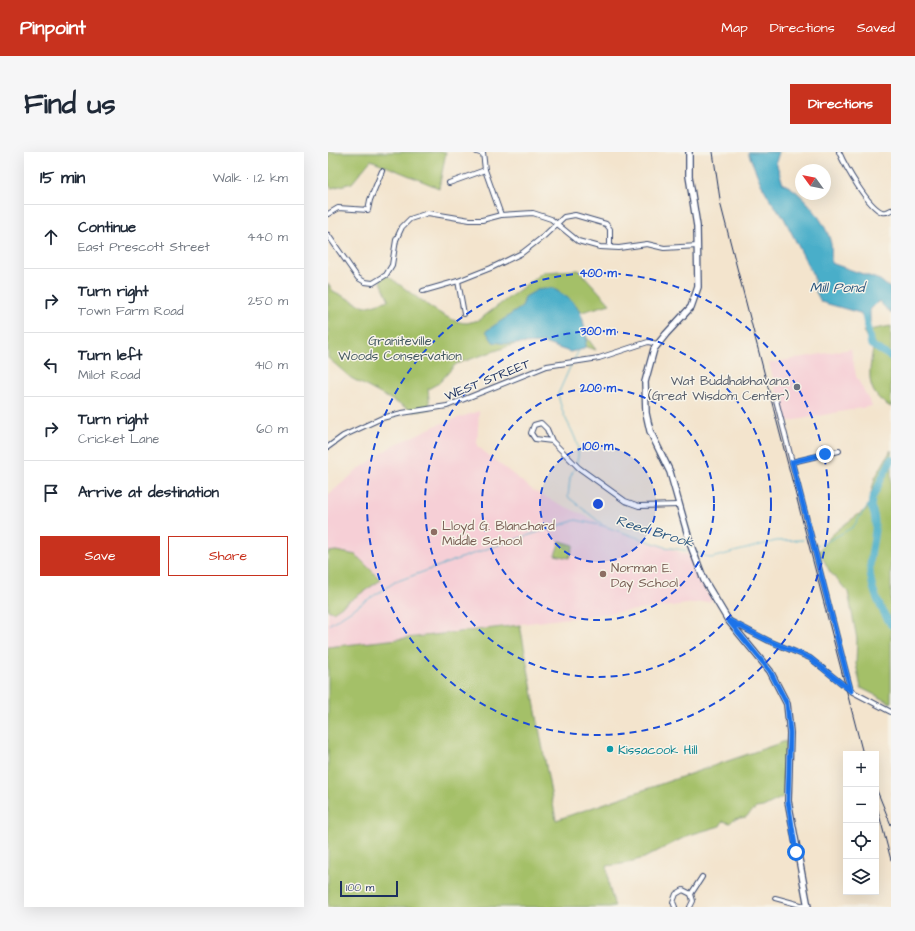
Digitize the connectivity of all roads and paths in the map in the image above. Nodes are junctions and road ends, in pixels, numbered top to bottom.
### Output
1 (477, 152) edge
2 (689, 152) edge
3 (839, 152) edge
4 (483, 153) edge
5 (485, 170) junction
6 (382, 171) dead end
7 (449, 183) dead end
8 (891, 210) edge
9 (329, 212) edge
10 (501, 215) junction
11 (557, 223) junction
12 (328, 234) edge
13 (698, 246) junction
14 (610, 247) junction
15 (458, 281) junction
16 (423, 291) dead end
17 (464, 314) dead end
18 (658, 344) junction
19 (775, 396) dead end
20 (552, 441) junction
21 (328, 447) edge
22 (839, 451) dead end
23 (792, 462) junction
24 (679, 505) junction
25 (728, 620) junction
26 (851, 691) junction
27 (891, 712) edge
28 (702, 877) dead end
29 (691, 894) junction
30 (775, 898) dead end
31 (675, 907) edge
32 (690, 907) edge
33 (808, 907) edge

1 - 4 street
2 - 13 main road
3 - 8 street
4 - 5 street
5 - 7 street
5 - 10 street
6 - 9 street
10 - 11 street
10 - 12 street
11 - 14 street
11 - 14 street
11 - 15 street
13 - 14 street
13 - 18 main road
15 - 16 street
15 - 17 street
18 - 21 street, WEST STREET
18 - 24 main road
19 - 23 street
20 - 20 street
20 - 24 street
22 - 23 street
23 - 26 street
24 - 25 main road
25 - 26 street
25 - 33 main road
26 - 27 street
28 - 29 street
29 - 31 street
29 - 32 street
30 - 33 street

